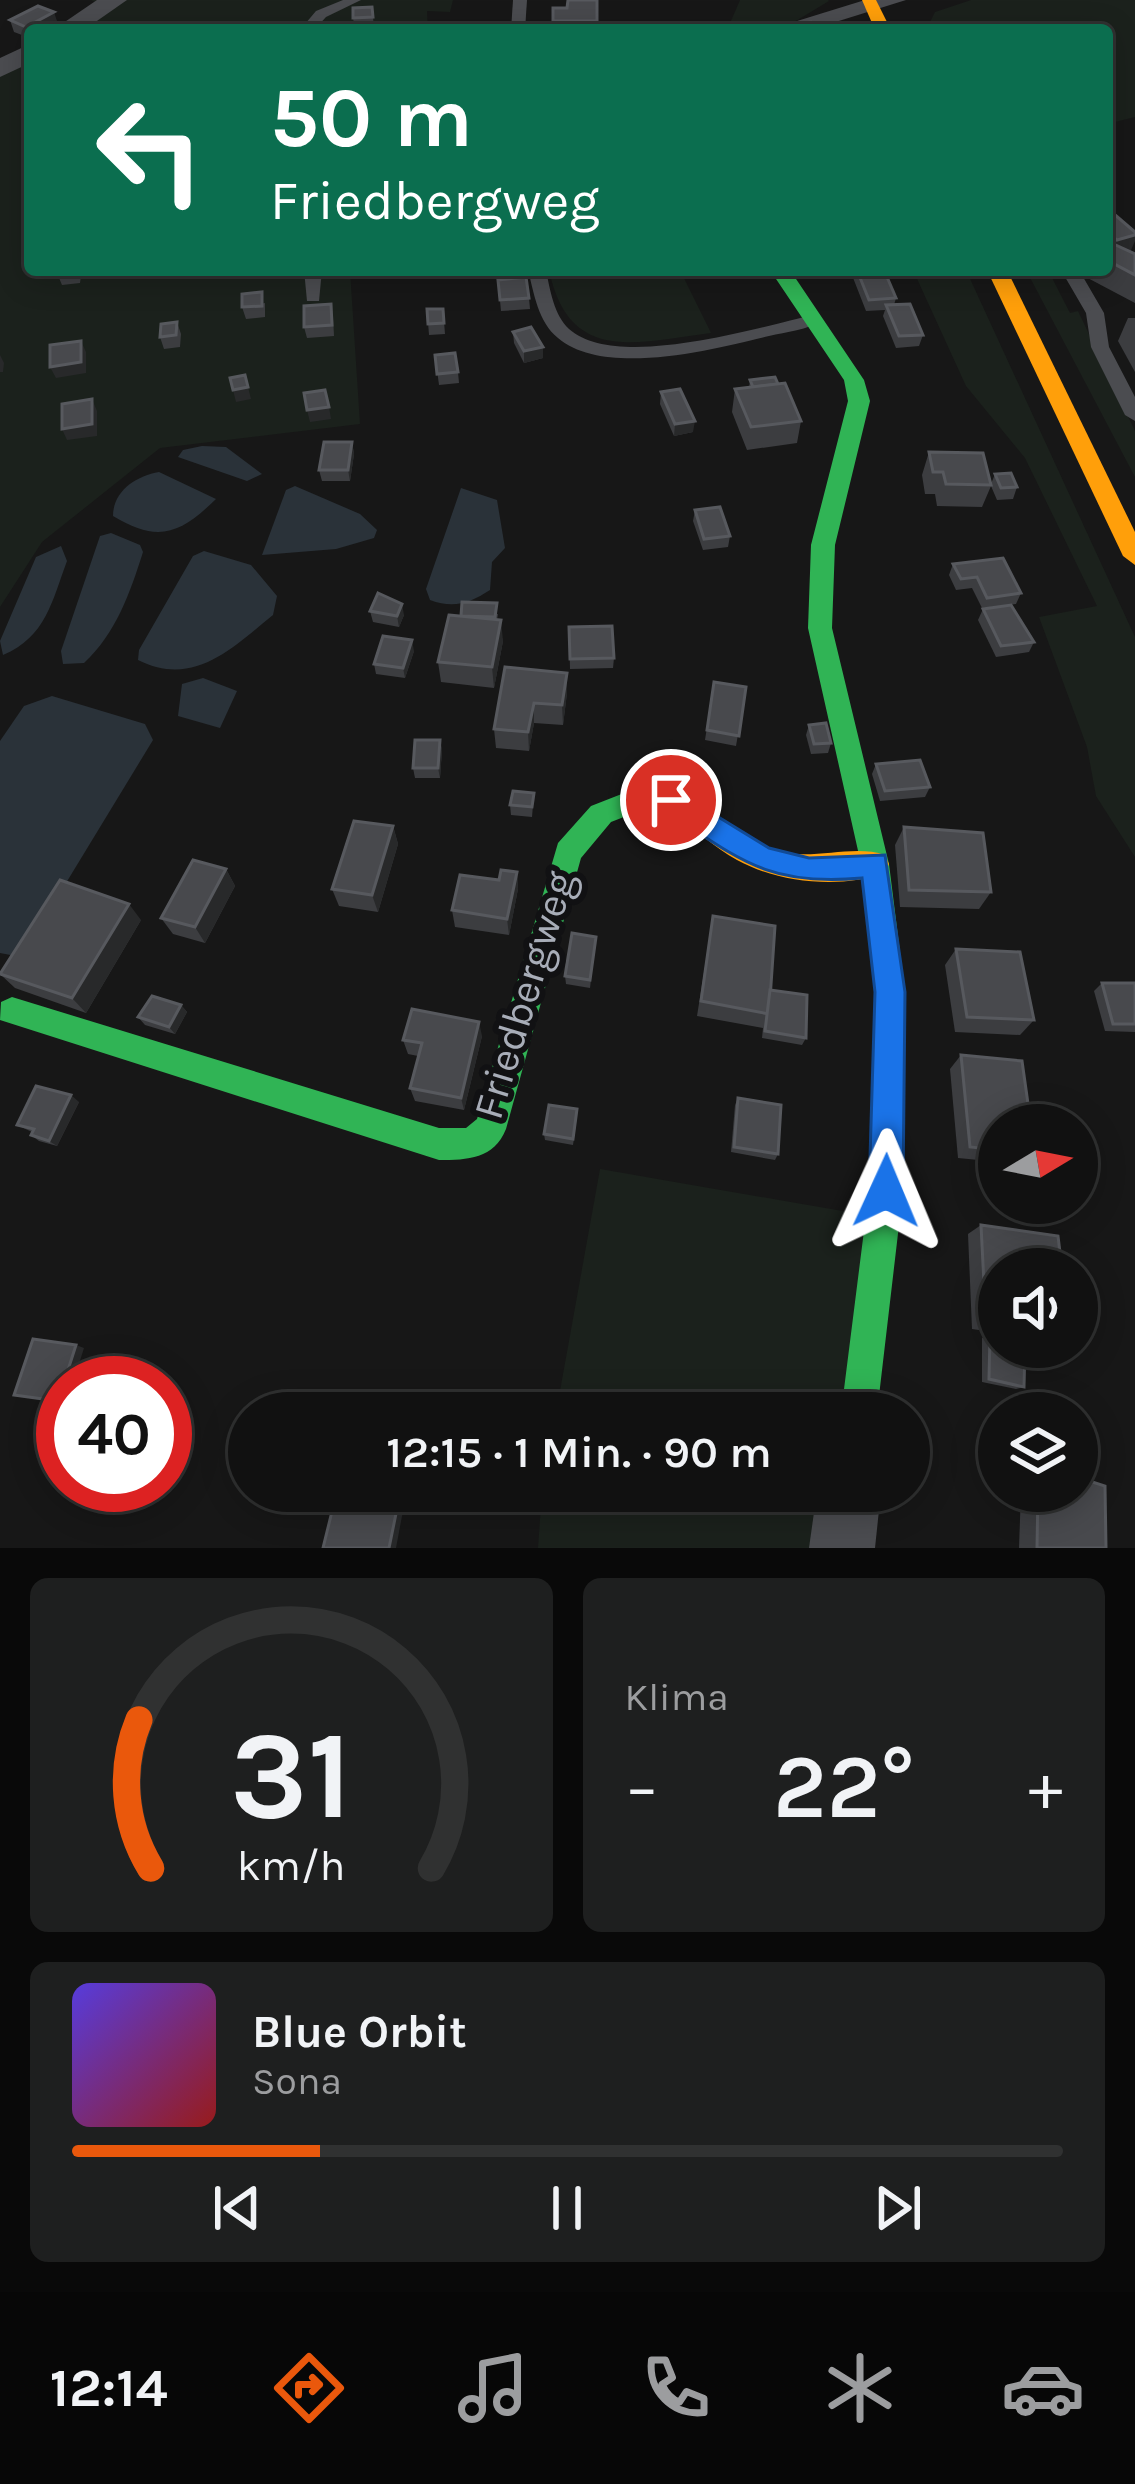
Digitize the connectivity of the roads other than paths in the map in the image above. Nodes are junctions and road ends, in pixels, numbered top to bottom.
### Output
1 (115, 0) edge
2 (354, 0) edge
3 (878, 1) edge
4 (76, 24) edge
5 (312, 24) edge
6 (801, 24) edge
7 (313, 276) edge
8 (539, 276) edge
9 (784, 276) edge
10 (1001, 276) edge
11 (1073, 276) edge
12 (313, 297) dead end
13 (813, 320) junction
14 (1135, 415) edge
15 (1135, 556) edge
16 (875, 864) junction
17 (12, 1012) dead end
18 (862, 1392) edge
19 (846, 1512) edge
20 (842, 1548) edge

1 - 4 street
2 - 5 lane
3 - 6 street
7 - 12 lane
8 - 13 lane
9 - 13 street
10 - 15 street
11 - 14 lane
13 - 16 street
16 - 17 street, Friedbergweg
16 - 18 street
19 - 20 street

